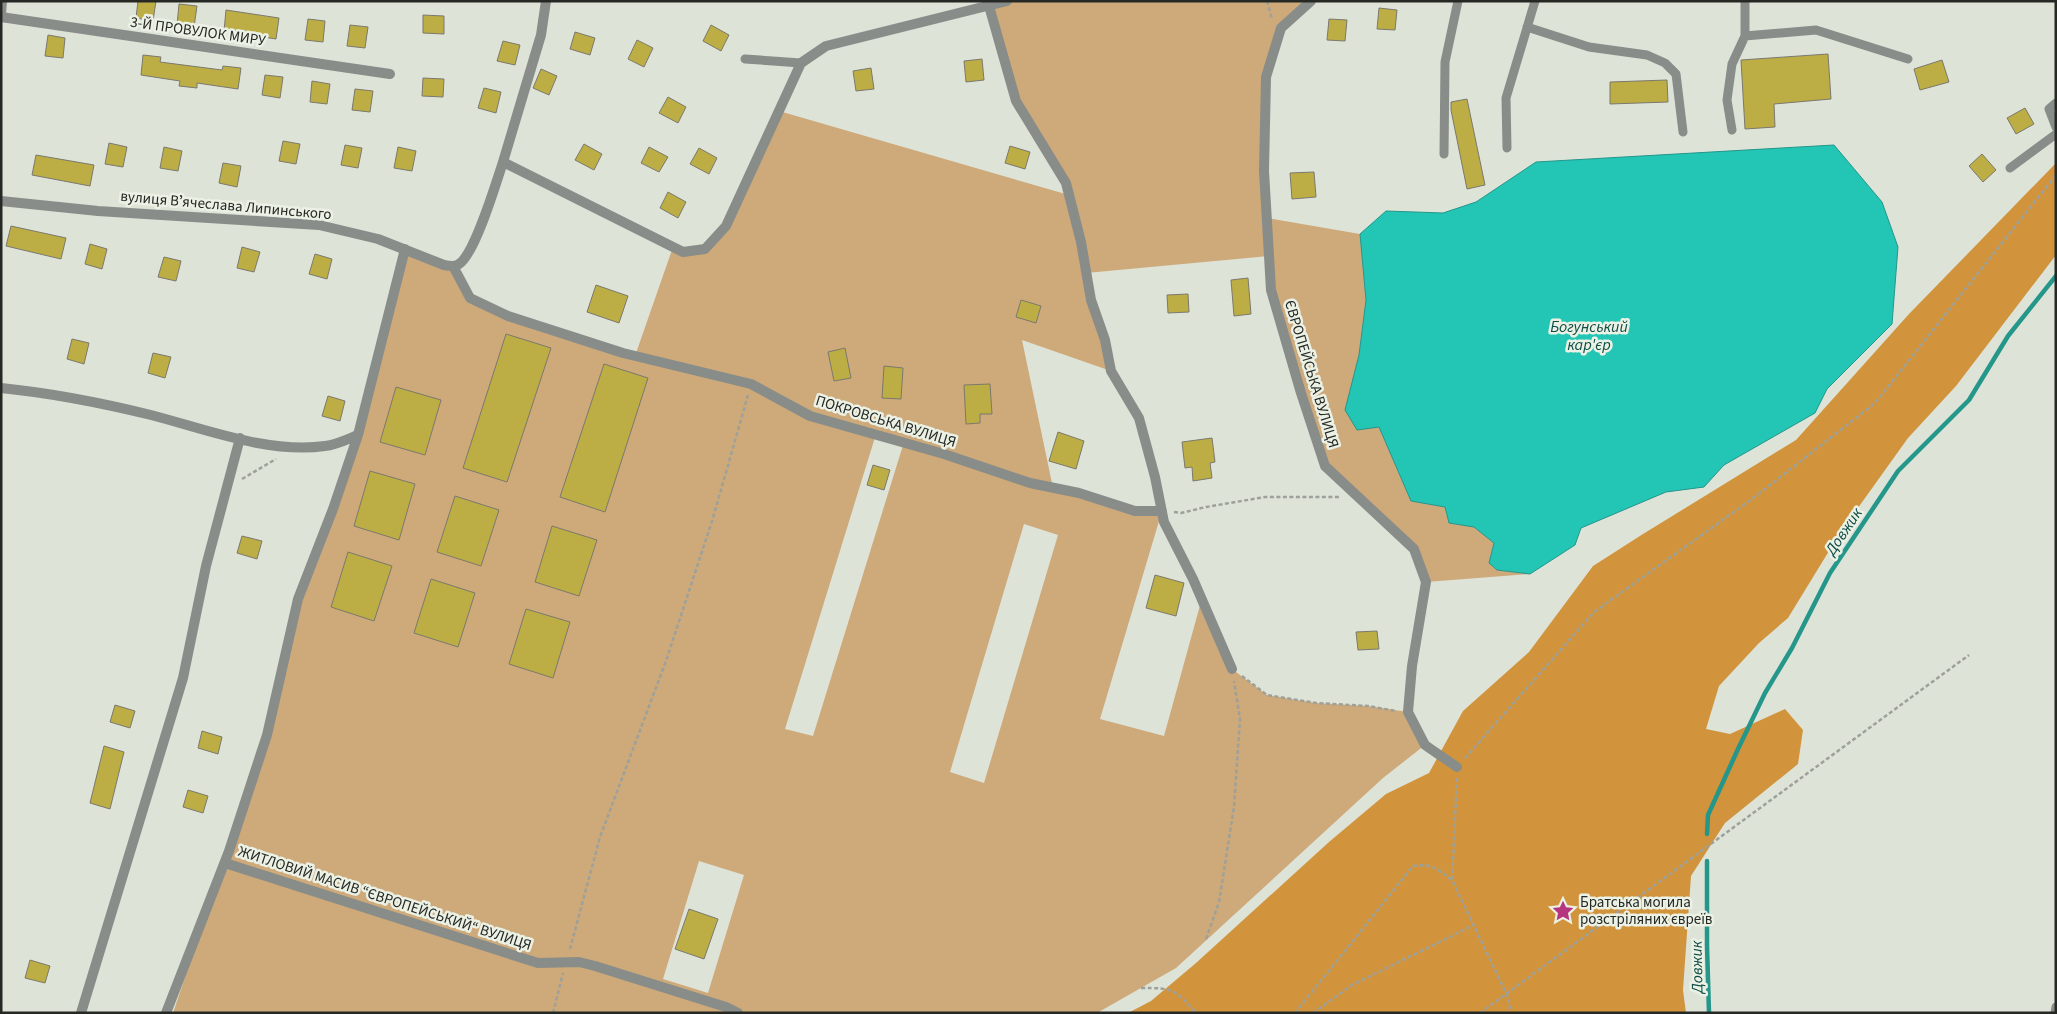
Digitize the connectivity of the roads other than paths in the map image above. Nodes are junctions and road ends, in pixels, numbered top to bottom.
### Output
1 (2, 1) edge
2 (546, 1) edge
3 (1007, 1) edge
4 (1311, 1) edge
5 (1458, 1) edge
6 (1535, 1) edge
7 (1745, 1) edge
8 (989, 6) junction
9 (1, 15) edge
10 (1527, 28) junction
11 (1745, 36) junction
12 (744, 59) dead end
13 (1908, 59) dead end
14 (801, 63) junction
15 (390, 74) dead end
16 (2056, 103) edge
17 (2056, 127) edge
18 (1732, 130) dead end
19 (1683, 132) dead end
20 (2056, 134) edge
21 (1507, 148) dead end
22 (1444, 154) dead end
23 (503, 162) junction
24 (2010, 168) dead end
25 (1, 201) edge
26 (405, 248) junction
27 (453, 266) junction
28 (1, 388) edge
29 (358, 435) junction
30 (240, 438) junction
31 (1162, 511) junction
32 (1232, 669) road end
33 (1457, 767) road end
34 (225, 862) junction
35 (2056, 1007) edge
36 (81, 1013) edge
37 (166, 1013) edge
38 (738, 1013) edge
39 (2054, 1013) edge

1 - 9 street, 3-Й ПРОВУЛОК МИРУ
2 - 23 street
3 - 8 street
4 - 33 street, ЄВРОПЕЙСЬКА ВУЛИЦЯ
5 - 22 lane
6 - 10 lane
7 - 11 lane
8 - 14 street
8 - 31 street
9 - 15 street, 3-Й ПРОВУЛОК МИРУ
10 - 19 lane
10 - 21 lane
11 - 13 lane
11 - 18 lane
12 - 14 lane
14 - 23 street
16 - 17 lane
20 - 24 lane
23 - 27 street
25 - 26 street, вулиця Вʼячеслава Липинського
26 - 27 street, вулиця Вʼячеслава Липинського
26 - 29 street
27 - 31 street, ПОКРОВСЬКА ВУЛИЦЯ
28 - 30 street
29 - 30 street
29 - 34 street
30 - 36 street
31 - 32 street
34 - 37 street
34 - 38 street, ЖИТЛОВИЙ МАСИВ “ЄВРОПЕЙСЬКИЙ“ ВУЛИЦЯ
35 - 39 lane

